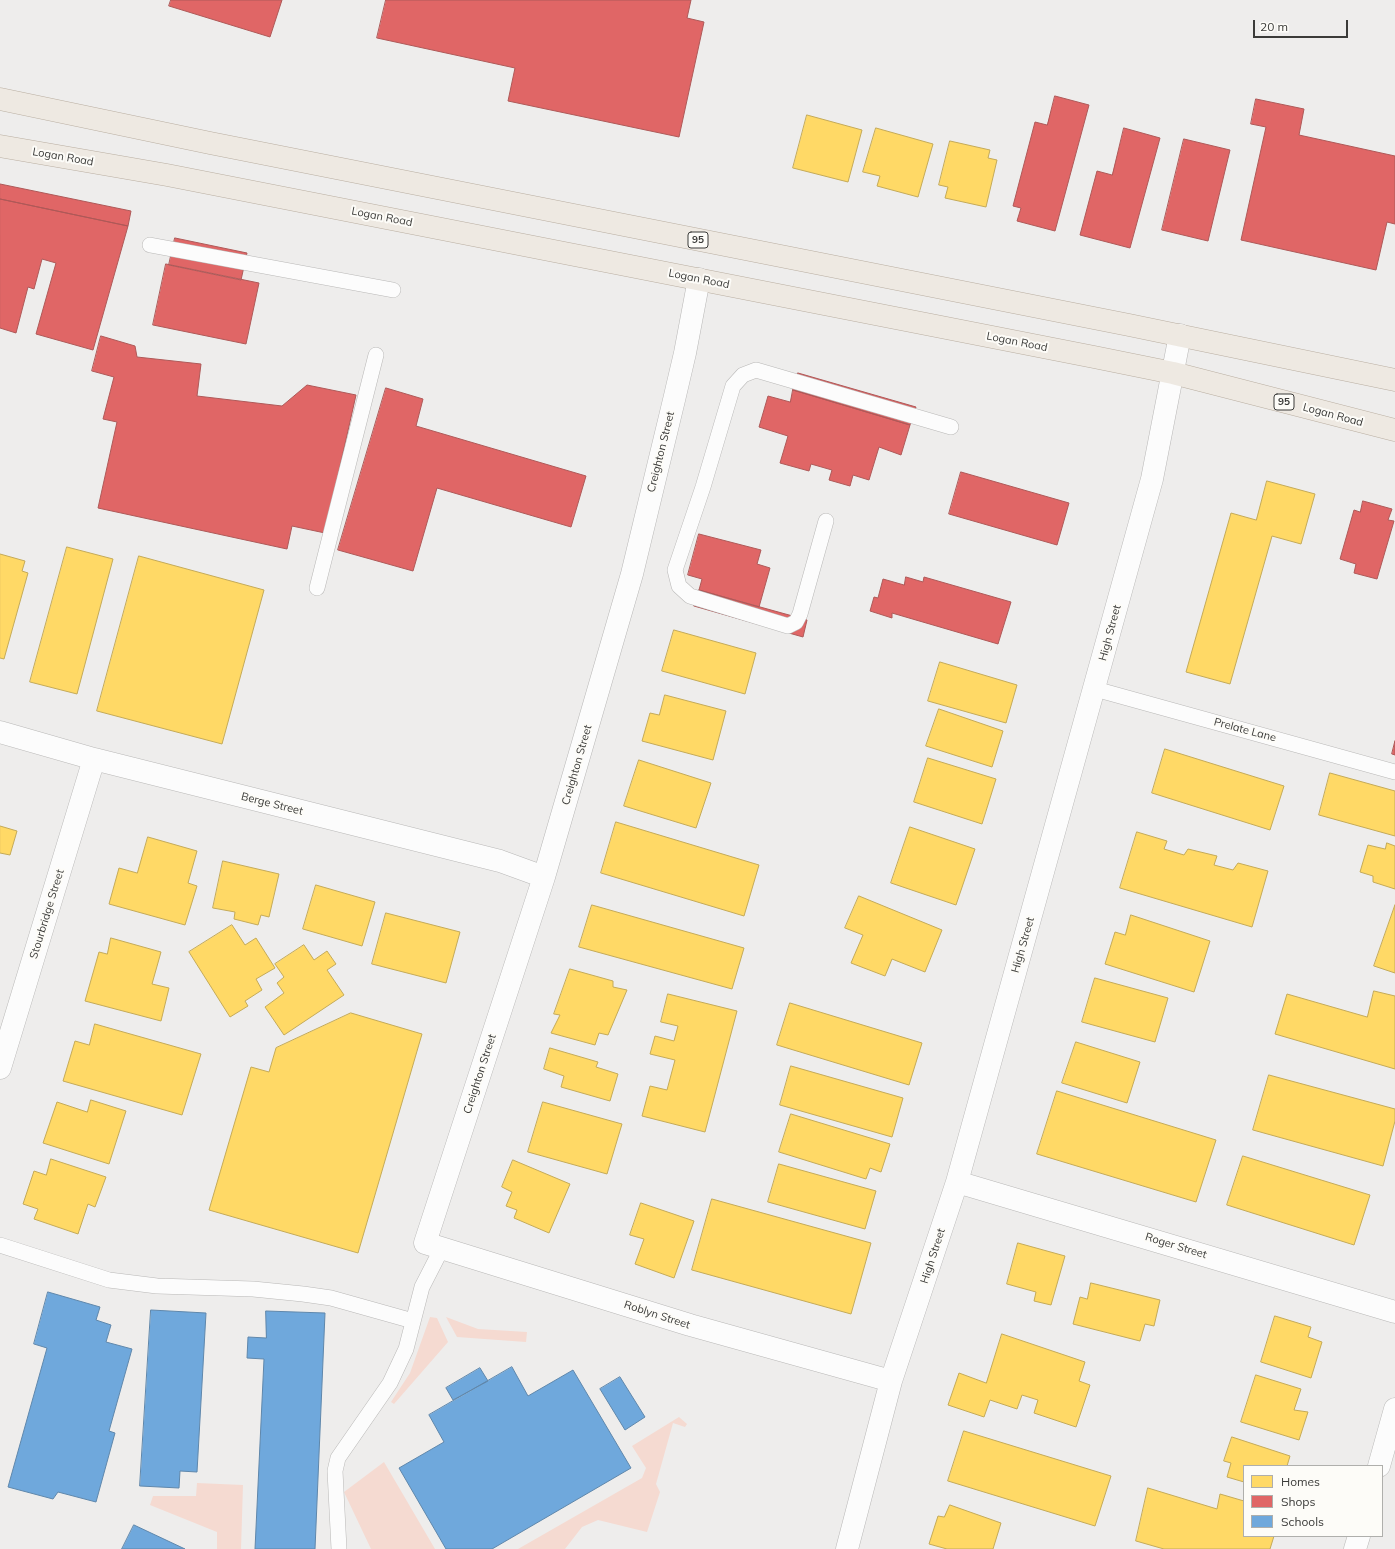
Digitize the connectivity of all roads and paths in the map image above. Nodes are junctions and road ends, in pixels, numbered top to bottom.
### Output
1 (0, 99) edge
2 (0, 146) edge
3 (150, 245) dead end
4 (699, 279) junction
5 (393, 290) dead end
6 (1180, 335) junction
7 (376, 354) dead end
8 (1172, 373) junction
9 (1395, 380) edge
10 (951, 427) dead end
11 (1395, 430) edge
12 (826, 522) dead end
13 (317, 588) dead end
14 (1095, 689) junction
15 (0, 732) edge
16 (94, 759) junction
17 (1395, 772) edge
18 (544, 877) junction
19 (0, 1068) edge
20 (957, 1182) junction
21 (0, 1245) edge
22 (434, 1245) junction
23 (1395, 1312) edge
24 (413, 1321) junction
25 (892, 1381) junction
26 (1395, 1409) edge
27 (1379, 1465) edge
28 (1359, 1537) edge
29 (339, 1549) edge
30 (847, 1549) edge
31 (1356, 1549) edge

1 - 6 main road, 95
2 - 4 main road, Logan Road / 95
3 - 5 lane
4 - 8 main road, Logan Road / 95
4 - 18 street, Creighton Street
6 - 8 street, High Street
6 - 9 main road, 95
7 - 13 lane
8 - 11 main road, Logan Road / 95
8 - 14 street, High Street
10 - 12 lane
14 - 17 lane, Prelate Lane
14 - 20 street, High Street
15 - 16 street, Berge Street
16 - 18 street, Berge Street
16 - 19 street, Stourbridge Street
18 - 22 street, Creighton Street
20 - 23 street, Roger Street
20 - 25 street, High Street
21 - 24 lane
22 - 24 lane
22 - 25 street, Roblyn Street
24 - 29 lane
25 - 30 street, High Street
26 - 27 street
28 - 31 street

